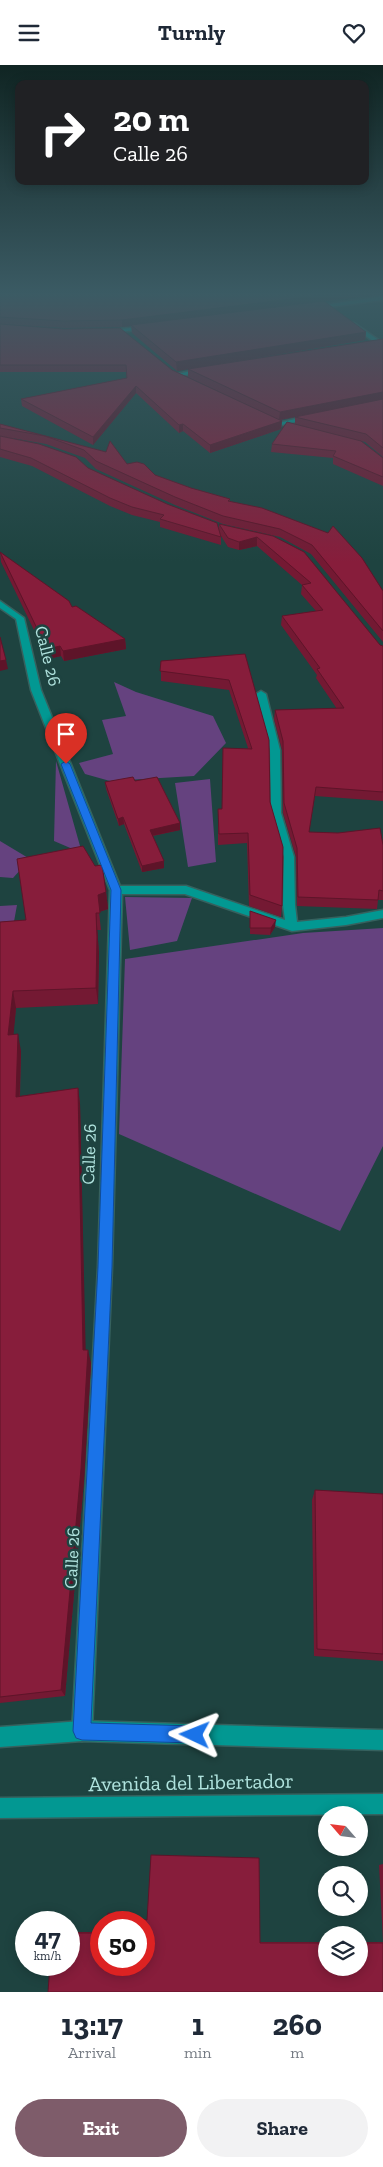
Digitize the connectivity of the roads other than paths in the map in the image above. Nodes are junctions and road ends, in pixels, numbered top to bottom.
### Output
1 (316, 416) edge
2 (269, 420) edge
3 (277, 424) junction
4 (296, 429) edge
5 (0, 604) edge
6 (261, 694) dead end
7 (116, 890) junction
8 (383, 914) edge
9 (292, 927) junction
10 (82, 1731) junction
11 (0, 1737) edge
12 (383, 1740) edge
13 (383, 1804) edge
14 (0, 1808) edge

1 - 3 street
2 - 3 street
3 - 4 street
5 - 7 street, Calle 26
6 - 9 street
7 - 9 street
7 - 10 street, Calle 26
8 - 9 street
10 - 11 street
10 - 12 street
13 - 14 street, Avenida del Libertador

